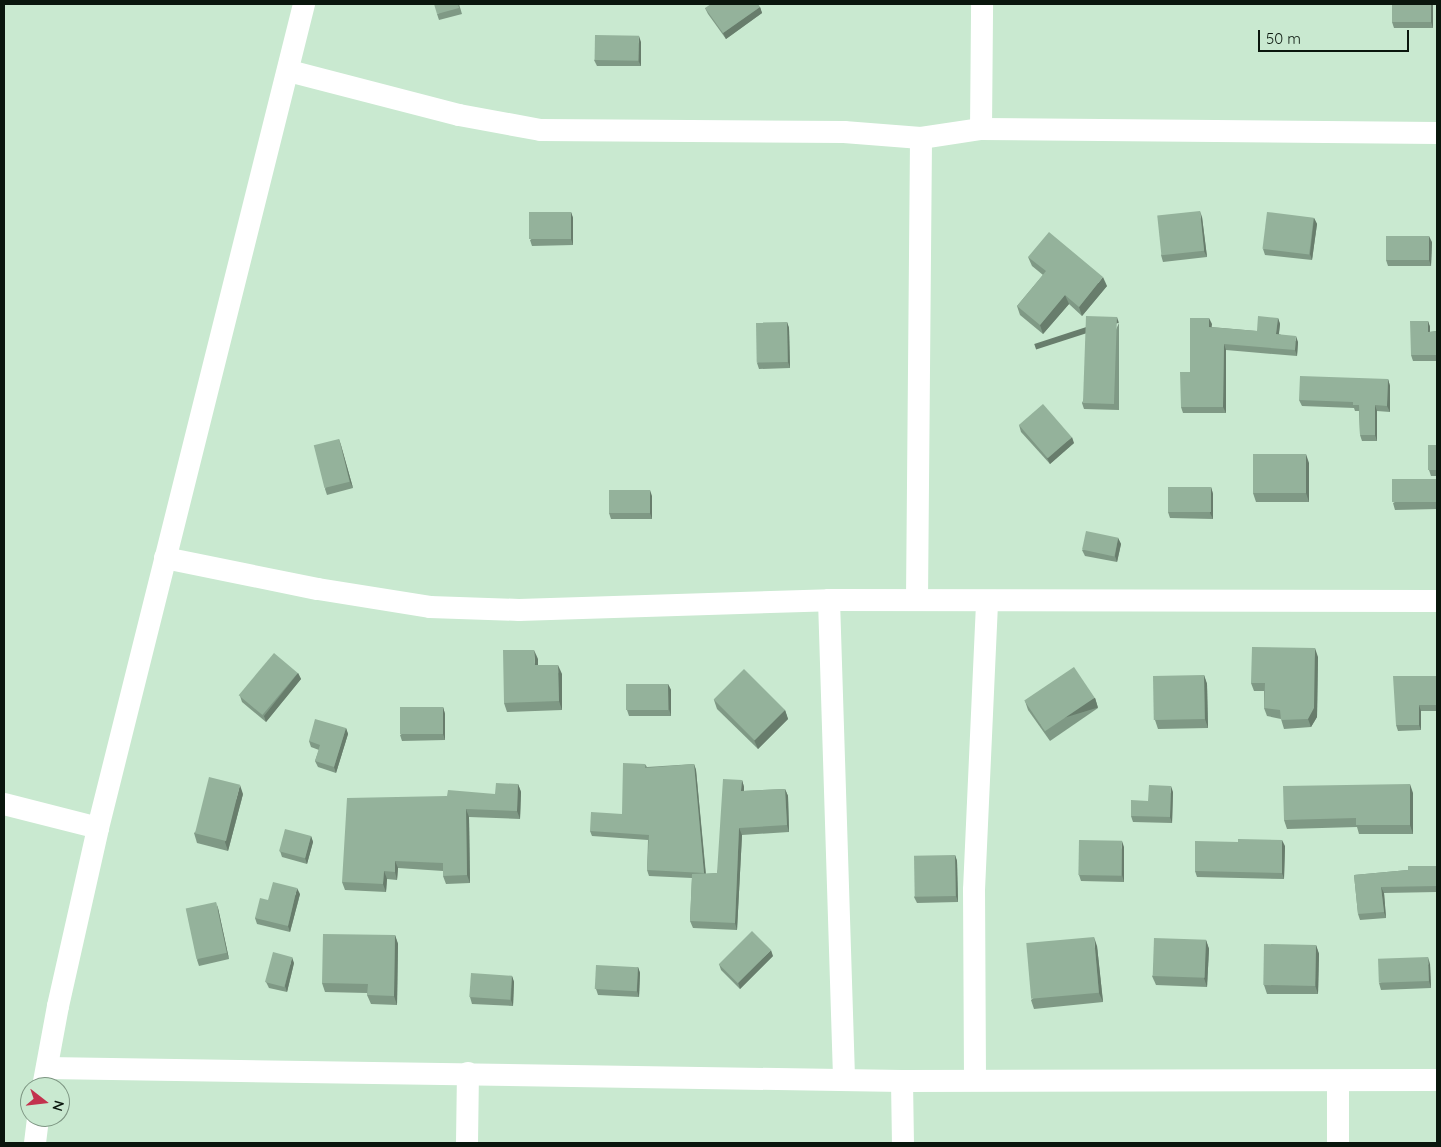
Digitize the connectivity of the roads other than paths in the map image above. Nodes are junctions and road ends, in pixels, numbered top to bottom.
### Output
1 (304, 4) edge
2 (982, 4) edge
3 (289, 70) junction
4 (980, 129) junction
5 (1437, 133) edge
6 (921, 138) junction
7 (165, 558) junction
8 (917, 599) junction
9 (829, 600) junction
10 (1437, 600) edge
11 (987, 602) junction
12 (4, 804) edge
13 (98, 828) junction
14 (468, 1073) junction
15 (45, 1077) edge
16 (844, 1079) junction
17 (975, 1079) junction
18 (1338, 1080) junction
19 (1437, 1080) edge
20 (902, 1081) junction
21 (37, 1127) edge
22 (35, 1143) edge
23 (468, 1143) edge
24 (902, 1143) edge
25 (1338, 1143) edge

1 - 3 street
2 - 4 street
3 - 6 street
3 - 7 street
4 - 5 street
4 - 6 street
6 - 8 street
7 - 9 street
7 - 13 street
8 - 9 street
8 - 11 street
9 - 16 street
10 - 11 street
11 - 17 street
12 - 13 street
13 - 15 street
14 - 15 street
14 - 16 street
14 - 23 street
16 - 20 street
17 - 18 street
17 - 20 street
18 - 19 street
18 - 25 street
20 - 24 street
21 - 22 street

